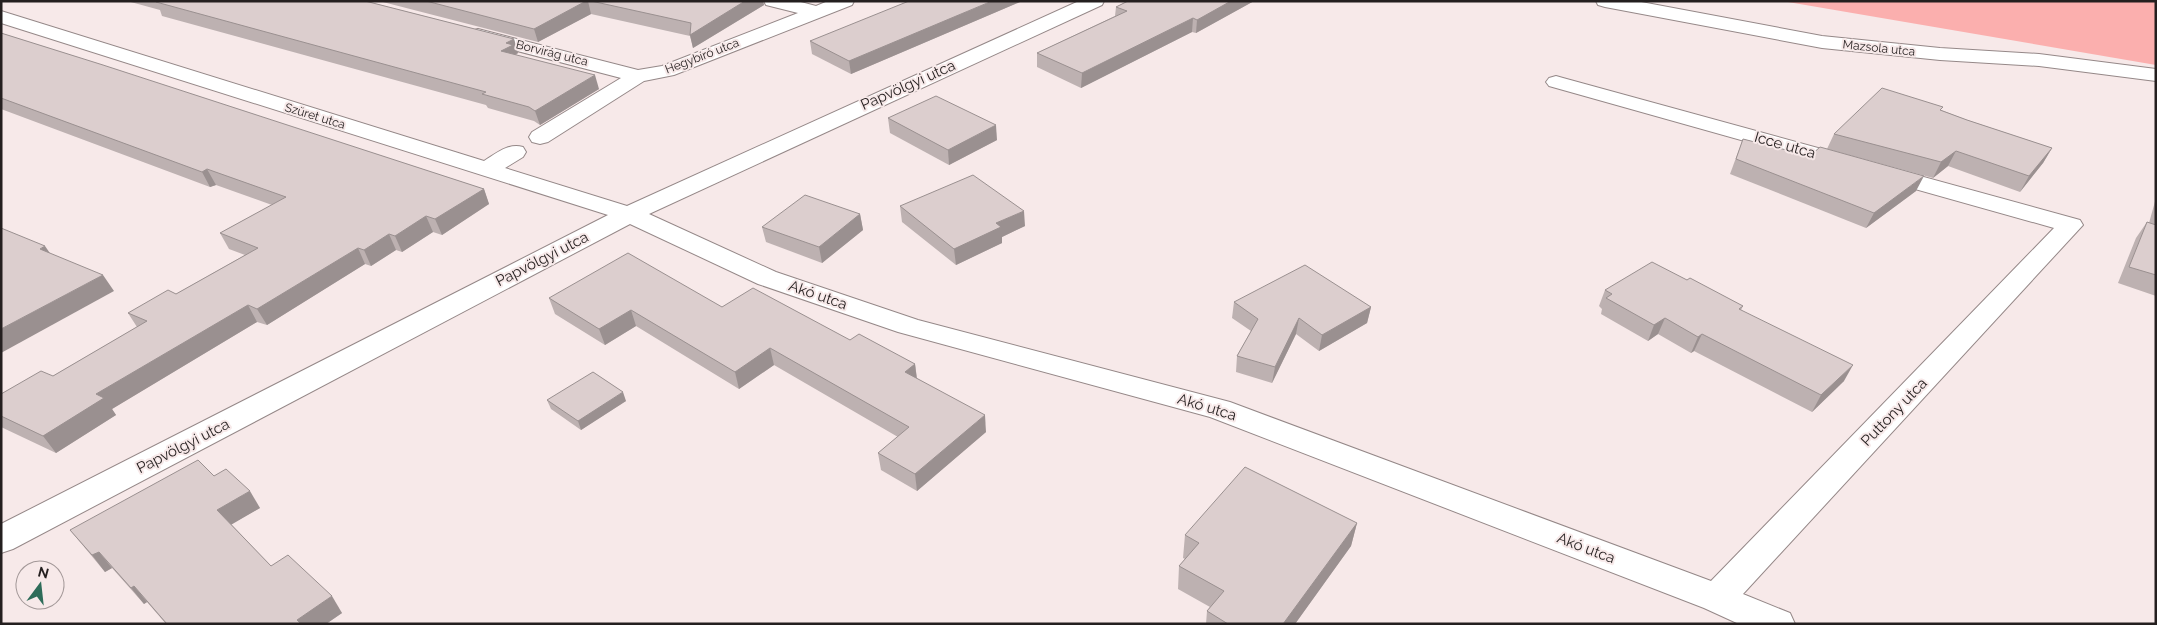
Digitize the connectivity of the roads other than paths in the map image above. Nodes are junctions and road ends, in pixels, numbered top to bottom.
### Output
1 (772, 1) edge
2 (845, 1) edge
3 (1095, 1) edge
4 (1605, 1) edge
5 (818, 12) junction
6 (1, 18) edge
7 (464, 31) edge
8 (2156, 75) edge
9 (638, 76) junction
10 (1556, 82) dead end
11 (540, 137) dead end
12 (515, 152) dead end
13 (485, 170) junction
14 (629, 214) junction
15 (2071, 225) joint
16 (1, 540) edge
17 (1717, 598) junction
18 (1778, 624) edge

1 - 5 street
2 - 5 street, Hegybíró utca
3 - 14 street, Papvölgyi utca
4 - 8 street, Mazsola utca
5 - 9 street, Hegybíró utca
6 - 13 street, Szüret utca
7 - 9 street, Borvirág utca
9 - 11 street, Hegybíró utca
10 - 15 street, Icce utca
12 - 13 street
13 - 14 street, Szüret utca
14 - 16 street, Papvölgyi utca
14 - 17 street, Akó utca
15 - 17 street, Puttony utca
17 - 18 street, Akó utca

